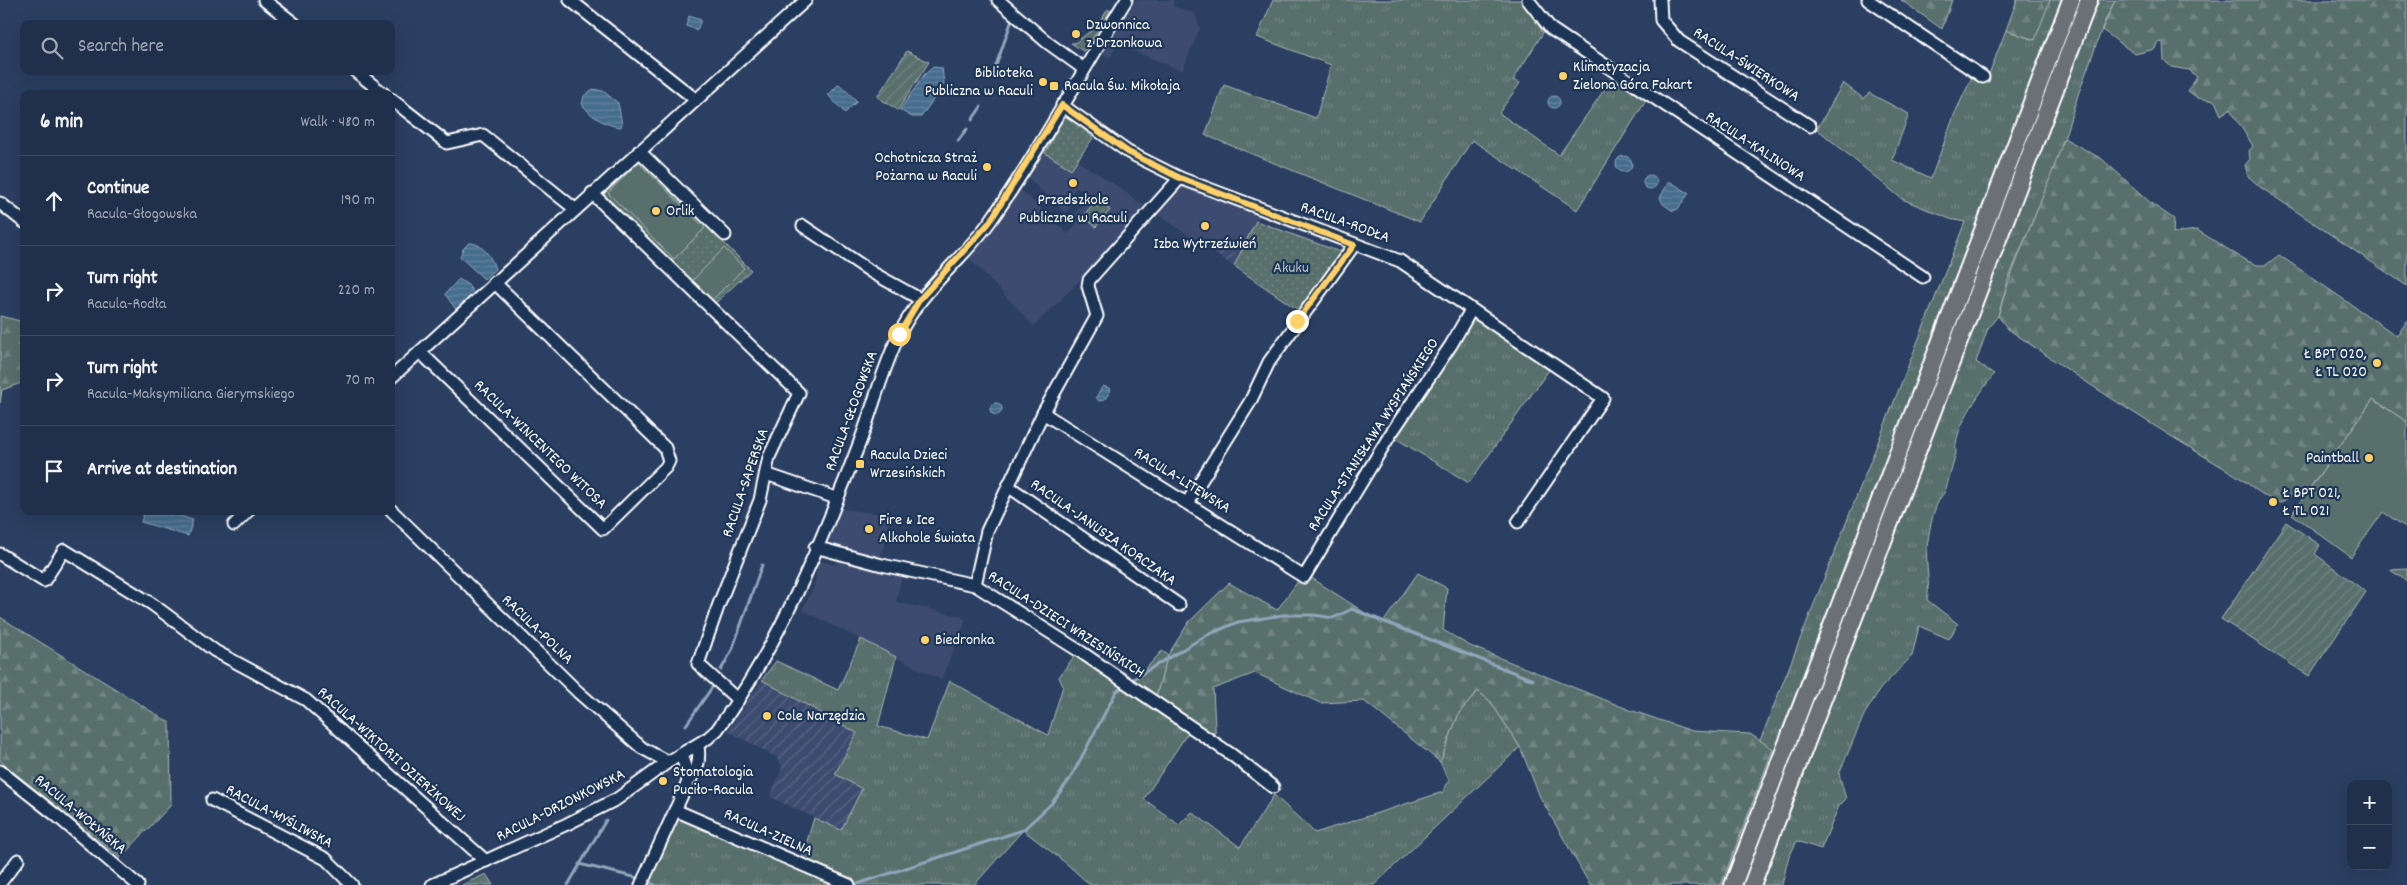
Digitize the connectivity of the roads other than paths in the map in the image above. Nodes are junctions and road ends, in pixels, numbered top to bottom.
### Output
1 (264, 0) edge
2 (570, 0) edge
3 (806, 0) edge
4 (998, 0) edge
5 (1126, 0) edge
6 (1528, 0) edge
7 (1660, 0) edge
8 (1868, 0) edge
9 (2071, 0) edge
10 (2089, 0) edge
11 (289, 20) edge
12 (1084, 69) junction
13 (360, 75) edge
14 (1982, 77) dead end
15 (379, 90) edge
16 (695, 99) junction
17 (395, 102) edge
18 (1062, 105) junction
19 (1810, 126) dead end
20 (639, 151) junction
21 (1180, 178) junction
22 (592, 193) junction
23 (0, 203) edge
24 (575, 209) junction
25 (20, 219) edge
26 (804, 226) dead end
27 (725, 235) dead end
28 (1354, 245) junction
29 (1923, 277) dead end
30 (494, 282) junction
31 (920, 299) junction
32 (1471, 310) junction
33 (420, 352) junction
34 (395, 374) edge
35 (1043, 413) junction
36 (766, 474) junction
37 (1008, 486) junction
38 (836, 498) junction
39 (1187, 504) junction
40 (395, 514) edge
41 (244, 515) edge
42 (1518, 522) dead end
43 (234, 525) dead end
44 (815, 547) junction
45 (0, 554) edge
46 (1304, 577) joint
47 (975, 585) junction
48 (1179, 605) dead end
49 (738, 700) junction
50 (698, 745) junction
51 (681, 755) junction
52 (668, 762) junction
53 (0, 771) edge
54 (688, 782) junction
55 (1273, 787) dead end
56 (212, 800) dead end
57 (675, 810) junction
58 (18, 860) dead end
59 (486, 861) junction
60 (0, 883) edge
61 (138, 885) edge
62 (352, 885) edge
63 (432, 885) edge
64 (641, 885) edge
65 (848, 885) edge
66 (1732, 885) edge
67 (1752, 885) edge

1 - 11 street
2 - 16 street
3 - 16 street
4 - 12 street
5 - 12 street, RACULA-GŁOGOWSKA
6 - 29 street, RACULA-KALINOWA
7 - 19 street, RACULA-ŚWIERKOWA
8 - 14 street
9 - 66 highway
10 - 67 highway
12 - 18 street, RACULA-GŁOGOWSKA
13 - 15 street
16 - 20 street
17 - 24 street
18 - 21 street, RACULA-RODŁA
18 - 31 street, RACULA-GŁOGOWSKA
20 - 22 street
20 - 27 street
21 - 28 street, RACULA-RODŁA
21 - 35 street, RACULA-JANUSZA KORCZAKA
22 - 24 street
22 - 36 street, RACULA-SAPERSKA
23 - 25 street
24 - 30 street
26 - 31 street
28 - 32 street, RACULA-RODŁA
28 - 39 street
30 - 33 street
30 - 33 street, RACULA-WINCENTEGO WITOSA
31 - 38 street, RACULA-GŁOGOWSKA
32 - 42 street, RACULA-RODŁA
32 - 46 street, RACULA-STANISŁAWA WYSPIAŃSKIEGO
33 - 34 street
35 - 37 street, RACULA-JANUSZA KORCZAKA
35 - 39 street, RACULA-LITEWSKA
36 - 38 street
36 - 49 street, RACULA-SAPERSKA
37 - 47 street, RACULA-JANUSZA KORCZAKA
37 - 48 street, RACULA-JANUSZA KORCZAKA
38 - 44 street, RACULA-GŁOGOWSKA
39 - 46 street, RACULA-LITEWSKA
40 - 52 street, RACULA-POLNA
41 - 43 street
44 - 47 street, RACULA-DZIECI WRZESIŃSKICH
44 - 49 street, RACULA-GŁOGOWSKA
45 - 59 street, RACULA-WIKTORII DZIERŻKOWEJ
47 - 55 street, RACULA-DZIECI WRZESIŃSKICH
49 - 50 street, RACULA-GŁOGOWSKA
50 - 51 street, RACULA-DRZONKOWSKA
50 - 54 street
51 - 52 street, RACULA-DRZONKOWSKA
51 - 54 street
52 - 59 street, RACULA-DRZONKOWSKA
53 - 61 street, RACULA-WOŁYŃSKA
54 - 57 street
56 - 62 street, RACULA-MYŚLIWSKA
57 - 64 street
57 - 65 street, RACULA-ZIELNA
58 - 60 street
59 - 63 street, RACULA-DRZONKOWSKA

